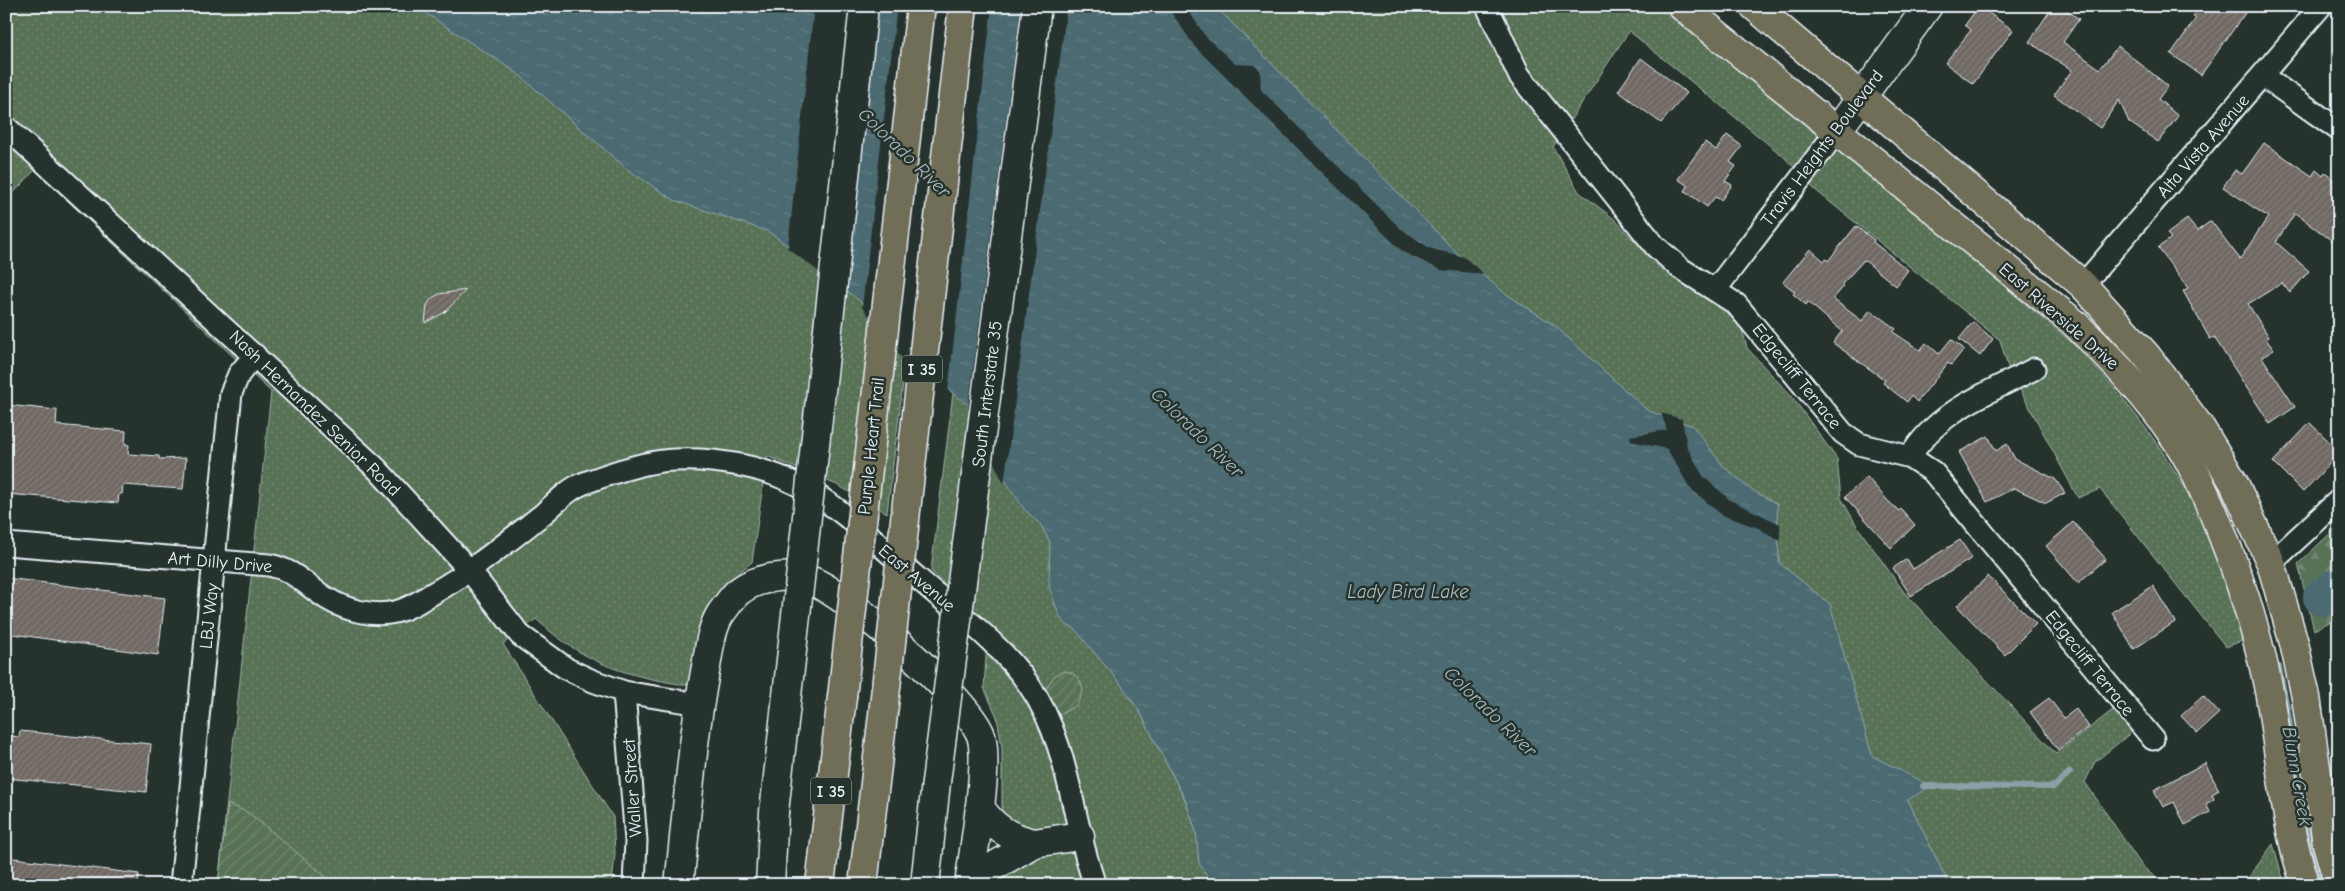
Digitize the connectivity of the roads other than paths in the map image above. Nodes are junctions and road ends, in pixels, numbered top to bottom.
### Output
1 (864, 6) edge
2 (920, 6) edge
3 (963, 6) edge
4 (1037, 6) edge
5 (1487, 6) edge
6 (1682, 6) edge
7 (1754, 6) edge
8 (1928, 6) edge
9 (2321, 6) edge
10 (2263, 76) junction
11 (1861, 97) junction
12 (6, 127) edge
13 (2339, 130) edge
14 (1837, 131) junction
15 (2083, 285) junction
16 (1716, 289) junction
17 (255, 355) junction
18 (2034, 369) dead end
19 (1910, 457) junction
20 (2339, 500) edge
21 (6, 544) edge
22 (214, 562) junction
23 (2272, 563) junction
24 (470, 571) junction
25 (624, 692) junction
26 (699, 704) junction
27 (2152, 740) dead end
28 (980, 807) junction
29 (1080, 836) junction
30 (1034, 843) junction
31 (182, 885) edge
32 (634, 885) edge
33 (679, 885) edge
34 (770, 885) edge
35 (820, 885) edge
36 (863, 885) edge
37 (925, 885) edge
38 (969, 885) edge
39 (976, 885) edge
40 (1095, 885) edge
41 (2306, 885) edge
42 (2339, 885) edge

1 - 34 main road, bridge
2 - 35 main road, Purple Heart Trail / I 35, bridge
3 - 36 main road, I 35, bridge
4 - 37 main road, South Interstate 35, bridge
5 - 16 street, Edgecliff Terrace
6 - 14 main road, East Riverside Drive
7 - 11 main road, East Riverside Drive
8 - 11 main road, Travis Heights Boulevard
9 - 10 street, Alta Vista Avenue
10 - 13 street
10 - 15 street, Alta Vista Avenue
11 - 14 main road, Travis Heights Boulevard
11 - 15 main road, East Riverside Drive
12 - 17 street, Nash Hernandez Senior Road
14 - 16 street, Travis Heights Boulevard
14 - 41 main road, East Riverside Drive
15 - 23 main road, East Riverside Drive
16 - 19 street, Edgecliff Terrace
17 - 22 street, LBJ Way
17 - 24 street, Nash Hernandez Senior Road
18 - 19 street
19 - 27 street, Edgecliff Terrace
20 - 23 street
21 - 22 street, Art Dilly Drive
22 - 24 street, Art Dilly Drive
22 - 31 street, LBJ Way
23 - 42 main road, East Riverside Drive
24 - 25 street, Nash Hernandez Senior Road
24 - 29 street, East Avenue
25 - 26 street, Nash Hernandez Senior Road
25 - 32 street, Waller Street
26 - 28 main road
26 - 33 main road
28 - 30 main road
28 - 38 main road
29 - 30 main road
29 - 40 street, East Avenue
30 - 39 main road

